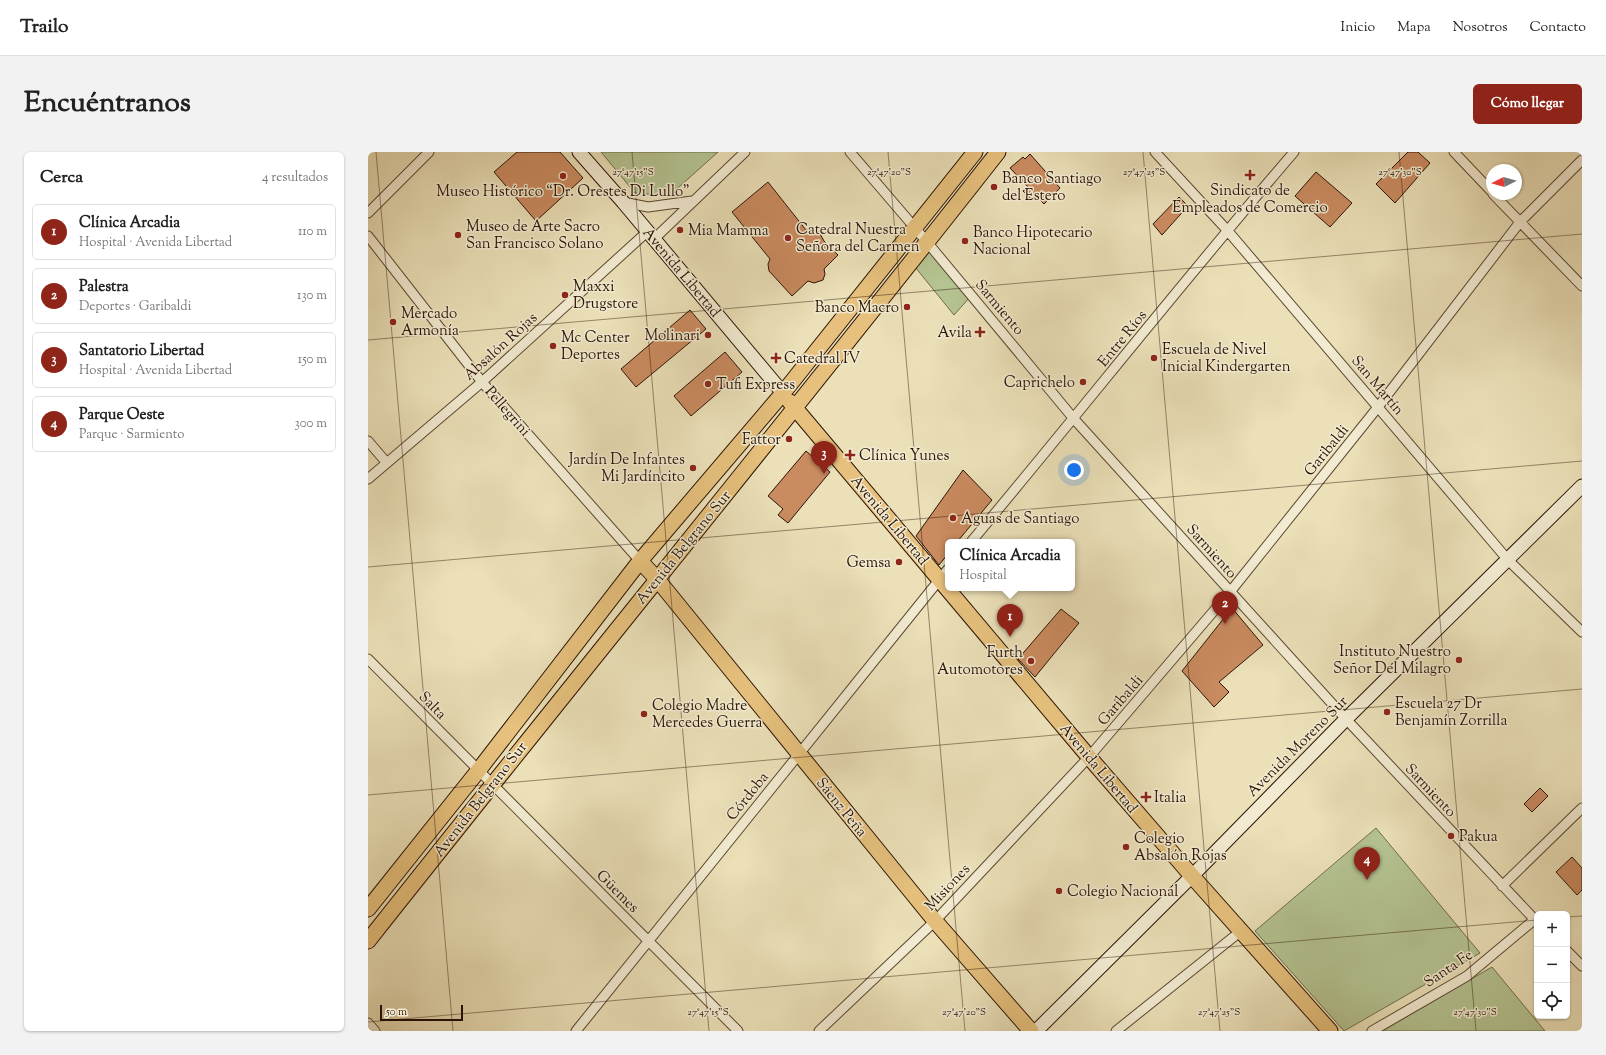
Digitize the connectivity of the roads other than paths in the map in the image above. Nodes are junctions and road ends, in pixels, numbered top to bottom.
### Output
1 (429, 152) edge
2 (579, 152) edge
3 (746, 152) edge
4 (850, 152) edge
5 (975, 152) edge
6 (998, 152) edge
7 (1155, 152) edge
8 (1294, 152) edge
9 (1454, 152) edge
10 (1582, 160) edge
11 (1486, 186) edge
12 (1500, 200) edge
13 (623, 202) junction
14 (692, 202) junction
15 (368, 213) edge
16 (1520, 222) junction
17 (915, 228) junction
18 (1227, 230) junction
19 (651, 235) junction
20 (368, 236) edge
21 (927, 242) junction
22 (1582, 286) edge
23 (482, 382) junction
24 (782, 394) junction
25 (1378, 407) junction
26 (795, 409) junction
27 (1074, 419) junction
28 (368, 441) edge
29 (386, 462) junction
30 (368, 479) edge
31 (1582, 486) edge
32 (973, 539) edge
33 (1508, 560) junction
34 (640, 561) junction
35 (944, 574) edge
36 (657, 578) junction
37 (957, 591) edge
38 (1230, 592) junction
39 (1582, 632) edge
40 (368, 659) edge
41 (1346, 719) junction
42 (799, 754) junction
43 (1089, 757) junction
44 (478, 771) junction
45 (492, 785) junction
46 (1582, 808) edge
47 (1192, 876) junction
48 (1502, 886) junction
49 (368, 909) edge
50 (1534, 919) edge
51 (935, 921) junction
52 (1534, 923) edge
53 (1241, 931) junction
54 (368, 941) edge
55 (649, 942) junction
56 (1570, 954) edge
57 (1582, 966) edge
58 (368, 1023) edge
59 (375, 1031) edge
60 (576, 1031) edge
61 (738, 1031) edge
62 (819, 1031) edge
63 (1031, 1031) edge
64 (1036, 1031) edge
65 (1116, 1031) edge
66 (1330, 1031) edge
67 (1372, 1031) edge

1 - 15 street
2 - 13 street, Avenida Libertad
3 - 14 street, Absalón Rojas
4 - 17 street, Sarmiento
5 - 17 main road, Avenida Belgrano Sur
6 - 21 main road, Avenida Belgrano Sur
7 - 18 street, San Martín
8 - 18 street, Entre Ríos
9 - 11 street
10 - 16 street, Garibaldi
12 - 16 street
13 - 14 street
13 - 19 street, Avenida Libertad
14 - 19 street, Absalón Rojas
16 - 22 street
16 - 25 street, Garibaldi
17 - 21 street, Sarmiento
17 - 24 main road, Avenida Belgrano Sur
18 - 25 street, San Martín
18 - 27 street, Entre Ríos
19 - 23 street, Absalón Rojas
19 - 24 street, Avenida Libertad
20 - 23 street, Pellegrini
21 - 26 main road, Avenida Belgrano Sur
21 - 27 street, Sarmiento
23 - 29 street, Absalón Rojas
23 - 34 street, Pellegrini
24 - 26 main road, Avenida Libertad
24 - 34 main road, Avenida Belgrano Sur
25 - 33 street, San Martín
25 - 38 street, Garibaldi
26 - 35 main road, Avenida Libertad
26 - 36 main road, Avenida Belgrano Sur
27 - 32 street, Entre Ríos
27 - 38 street, Sarmiento
28 - 29 street
29 - 30 street, Absalón Rojas
31 - 33 street, Avenida Moreno Sur
33 - 39 street, San Martín
33 - 41 street, Avenida Moreno Sur
34 - 36 main road, Pellegrini
34 - 44 main road, Avenida Belgrano Sur
35 - 42 street, Córdoba
36 - 42 main road, Sáenz Peña
36 - 45 main road, Avenida Belgrano Sur
37 - 43 main road, Avenida Libertad
38 - 41 street, Sarmiento
38 - 43 street, Garibaldi
40 - 44 street, Salta
41 - 47 street, Avenida Moreno Sur
41 - 48 street, Sarmiento
42 - 51 main road, Sáenz Peña
42 - 55 street, Córdoba
43 - 47 main road, Avenida Libertad
43 - 51 street, Misiones
44 - 45 street, Güemes
44 - 49 main road, Avenida Belgrano Sur
45 - 54 main road, Avenida Belgrano Sur
45 - 55 street, Güemes
46 - 48 street
47 - 53 main road, Avenida Libertad
47 - 64 street, Avenida Moreno Sur
48 - 50 street, Sarmiento
51 - 62 street, Misiones
51 - 63 main road, Sáenz Peña
52 - 67 street, Santa Fe
53 - 65 street
53 - 66 main road, Avenida Libertad
55 - 60 street, Córdoba
55 - 61 street, Güemes
56 - 57 street
58 - 59 street

